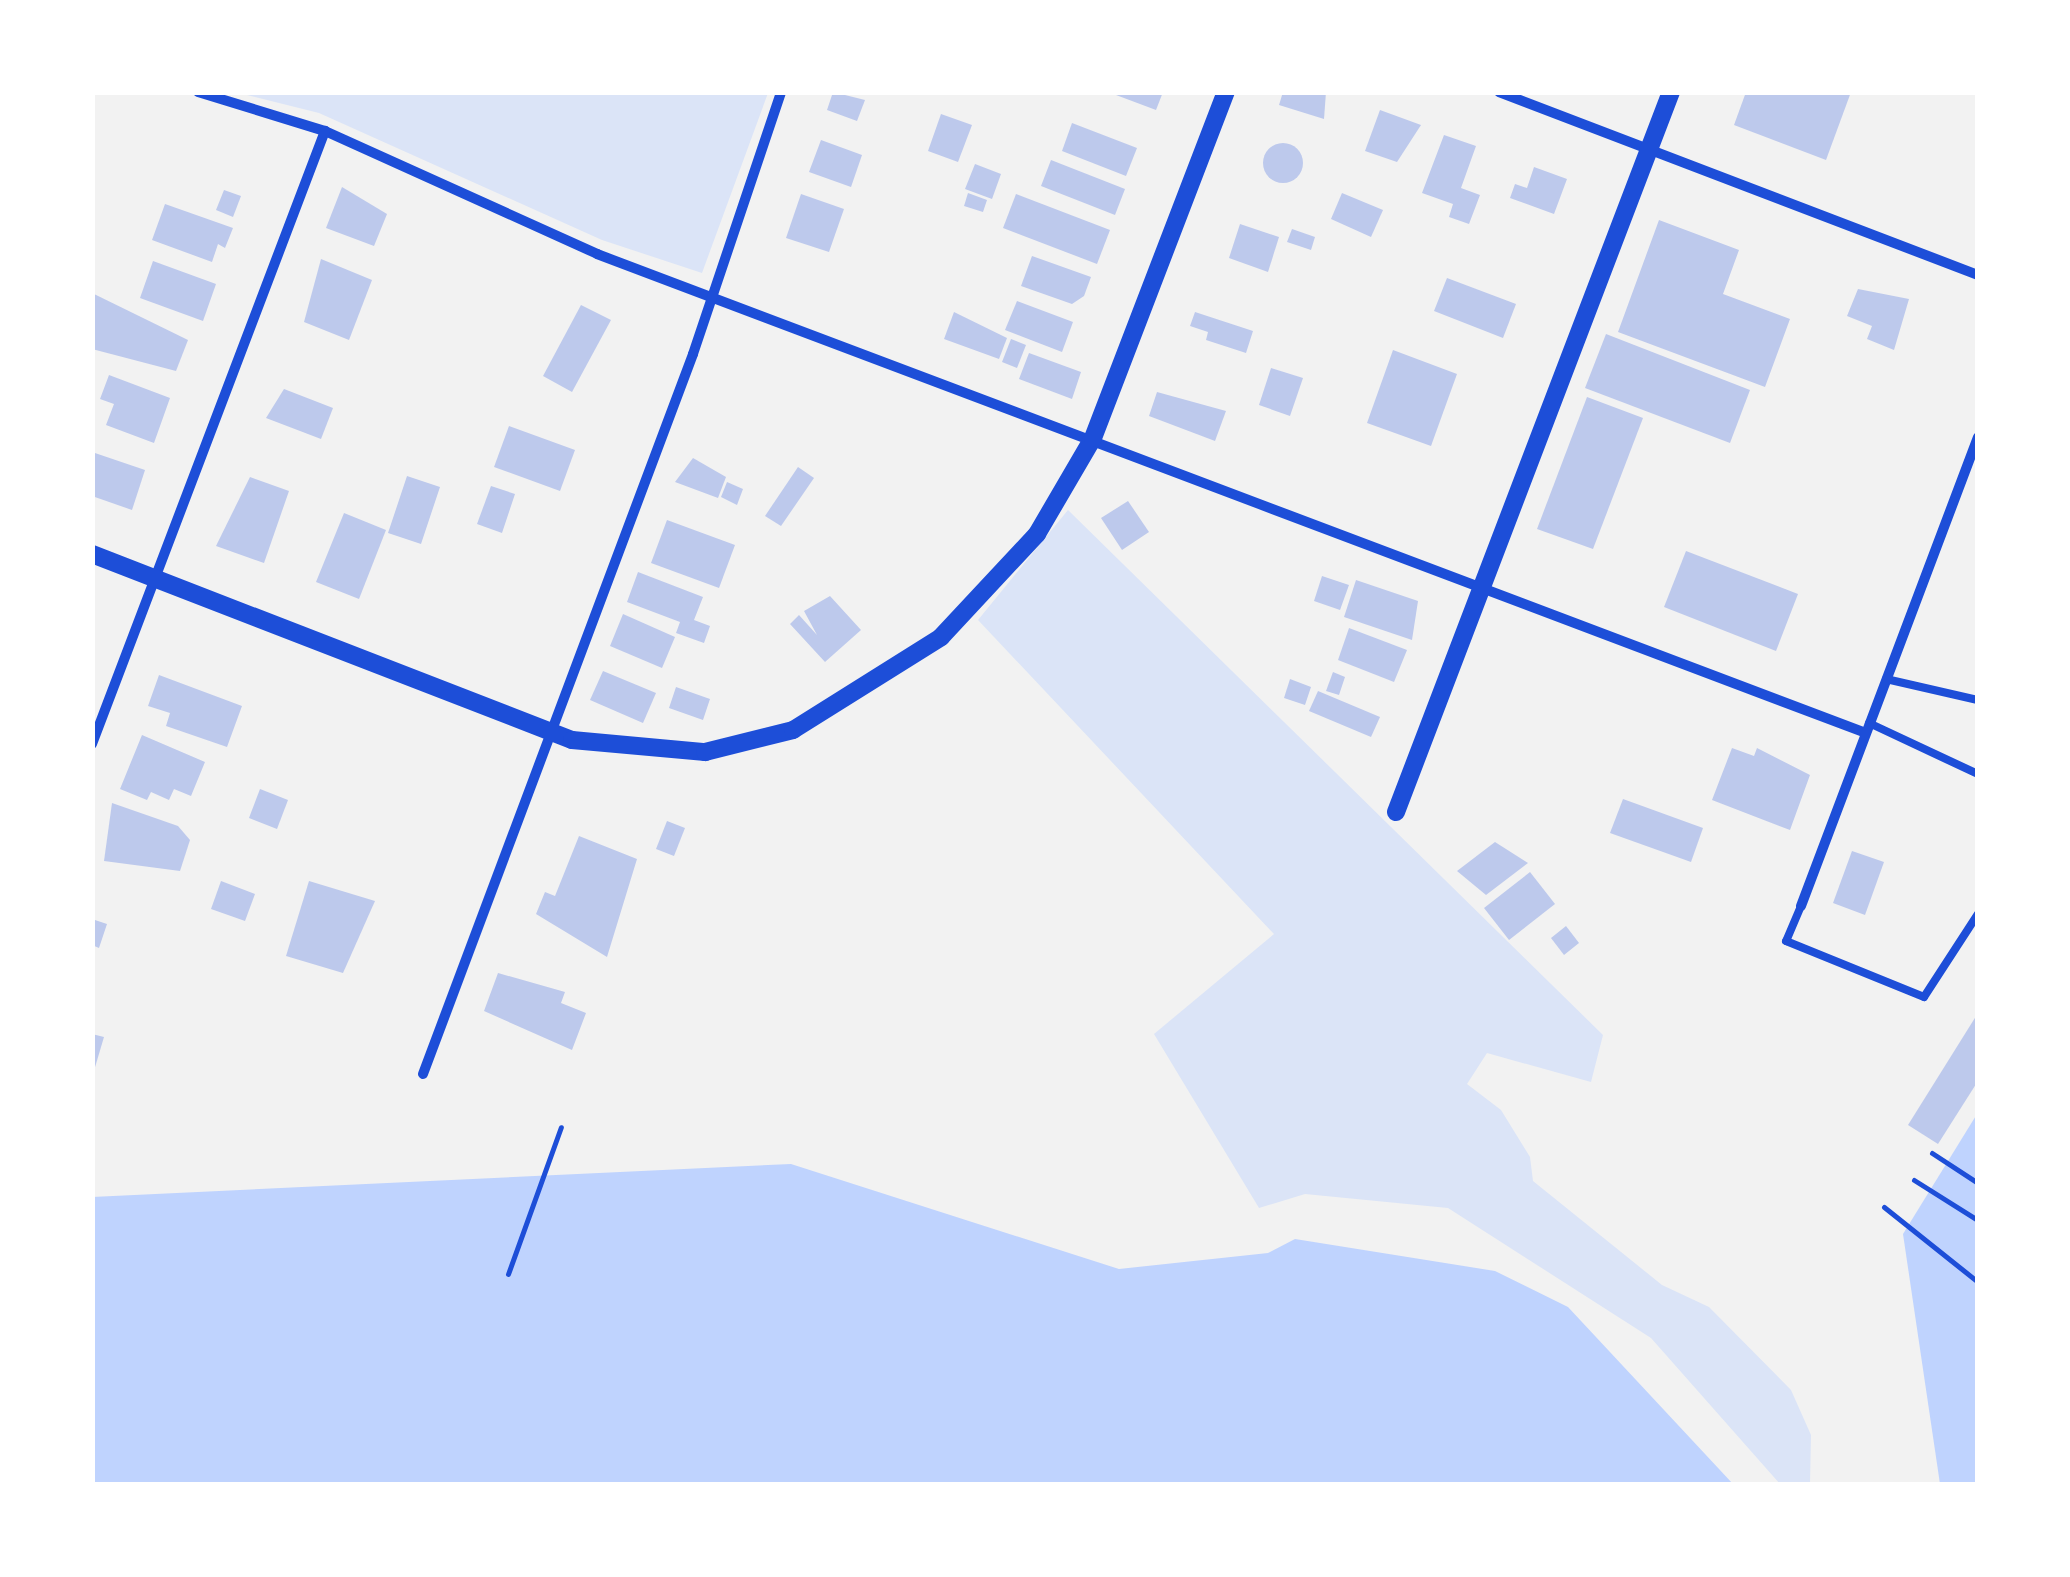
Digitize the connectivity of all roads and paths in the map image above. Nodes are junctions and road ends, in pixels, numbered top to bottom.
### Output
1 (198, 92) edge
2 (781, 92) edge
3 (1226, 92) edge
4 (1500, 92) edge
5 (1671, 92) edge
6 (325, 131) junction
7 (1648, 150) junction
8 (1978, 276) edge
9 (710, 292) junction
10 (1978, 437) edge
11 (1093, 438) junction
12 (92, 554) edge
13 (157, 578) junction
14 (1481, 586) junction
15 (1886, 679) junction
16 (1978, 700) edge
17 (1867, 728) junction
18 (549, 733) junction
19 (92, 744) edge
20 (1978, 774) edge
21 (1396, 812) dead end
22 (1801, 906) joint
23 (1978, 914) edge
24 (423, 1074) dead end
25 (561, 1127) dead end
26 (1932, 1154) dead end
27 (1914, 1180) dead end
28 (1978, 1183) edge
29 (1884, 1207) dead end
30 (1976, 1219) edge
31 (508, 1274) dead end
32 (1978, 1282) edge

1 - 6 street
2 - 9 street
3 - 11 street
4 - 7 street
5 - 7 street
6 - 9 street
6 - 13 street
7 - 8 street
7 - 14 street
9 - 11 street
9 - 18 street
10 - 15 street
11 - 14 street
11 - 18 street
12 - 13 street
13 - 18 street
13 - 19 street
14 - 17 street
14 - 21 street
15 - 16 lane
15 - 17 street
17 - 20 lane
17 - 22 street
18 - 24 street
22 - 23 lane
25 - 31 path
26 - 28 path
27 - 30 path
29 - 32 path

